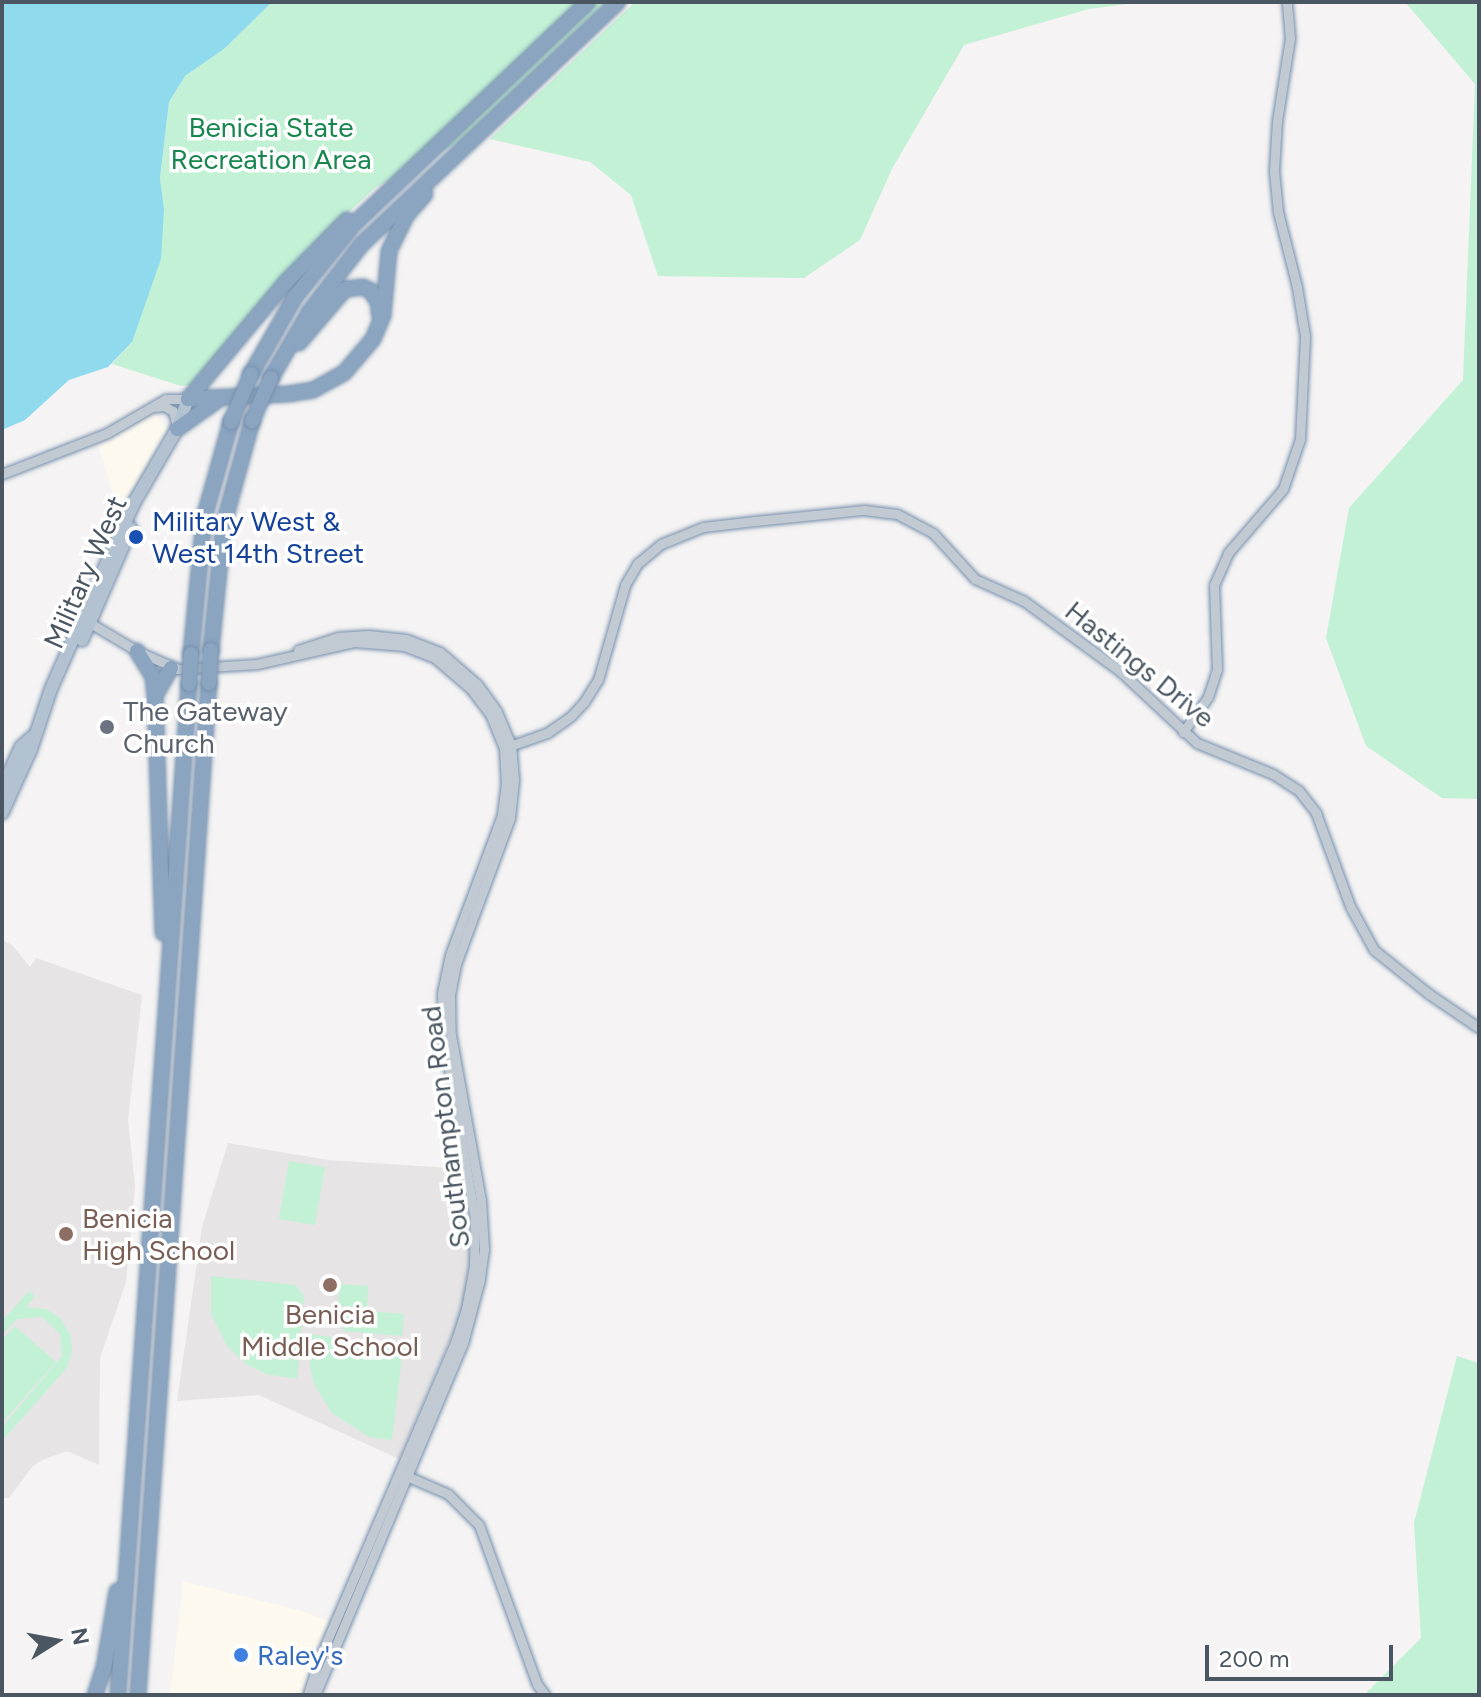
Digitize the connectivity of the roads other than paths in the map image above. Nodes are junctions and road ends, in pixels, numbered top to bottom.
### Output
1 (588, 2) edge
2 (618, 2) edge
3 (1287, 2) edge
4 (492, 120) junction
5 (407, 173) junction
6 (380, 322) junction
7 (271, 378) junction
8 (222, 397) junction
9 (188, 399) junction
10 (149, 408) junction
11 (177, 429) junction
12 (2, 474) edge
13 (86, 621) junction
14 (137, 651) junction
15 (171, 668) junction
16 (155, 695) junction
17 (1183, 732) junction
18 (32, 737) junction
19 (508, 746) junction
20 (2, 788) edge
21 (2, 813) edge
22 (1479, 1028) edge
23 (163, 1053) junction
24 (402, 1474) junction
25 (131, 1512) junction
26 (95, 1695) edge
27 (118, 1695) edge
28 (140, 1695) edge
29 (308, 1695) edge
30 (315, 1695) edge
31 (545, 1695) edge

1 - 5 highway
2 - 4 highway
3 - 17 street
4 - 6 highway
4 - 7 highway
5 - 9 highway
5 - 23 highway, bridge
6 - 7 highway
6 - 8 highway
7 - 28 highway, bridge
8 - 9 highway
8 - 11 highway
9 - 10 street
9 - 11 main road, Military West
10 - 11 street
10 - 12 street
11 - 13 main road, Military West
13 - 14 street, Southampton Road
13 - 18 main road, Military West
14 - 15 street, Southampton Road
14 - 16 highway
15 - 16 highway
15 - 19 street, Southampton Road
16 - 23 highway
17 - 19 street, Hastings Drive
17 - 22 street, Hastings Drive
18 - 20 main road, Military West
18 - 21 main road, Military West
19 - 24 street, Southampton Road
23 - 25 highway
24 - 29 street, Southampton Road
24 - 30 street, Southampton Road
24 - 31 street
25 - 26 highway
25 - 27 highway

